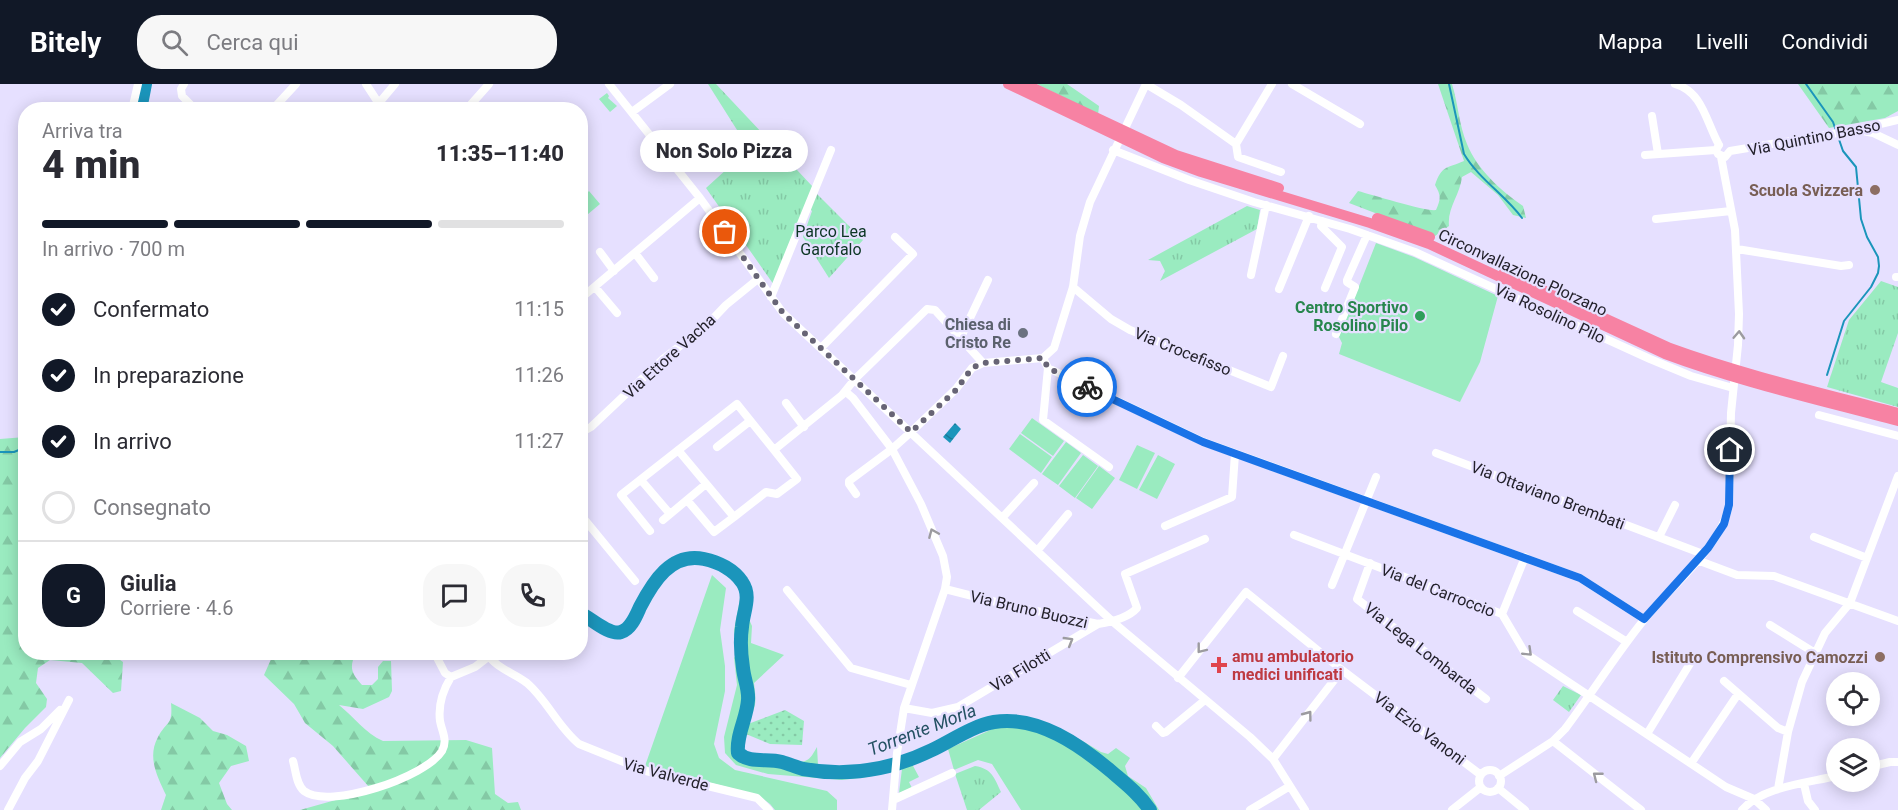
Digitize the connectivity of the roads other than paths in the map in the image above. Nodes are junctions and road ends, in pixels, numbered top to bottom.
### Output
1 (138, 84) edge
2 (184, 84) edge
3 (296, 84) edge
4 (366, 84) edge
5 (395, 84) edge
6 (489, 84) edge
7 (609, 84) edge
8 (670, 84) edge
9 (1008, 84) edge
10 (1025, 84) edge
11 (1146, 84) edge
12 (1272, 84) edge
13 (1292, 84) edge
14 (1674, 84) edge
15 (134, 102) edge
16 (188, 102) edge
17 (279, 102) edge
18 (378, 102) edge
19 (384, 102) edge
20 (473, 102) edge
21 (632, 112) junction
22 (1652, 116) dead end
23 (1895, 121) edge
24 (1098, 123) junction
25 (1360, 124) dead end
26 (1855, 130) junction
27 (1880, 136) junction
28 (1236, 144) junction
29 (1898, 144) edge
30 (831, 150) dead end
31 (1113, 150) junction
32 (1719, 151) junction
33 (1730, 151) junction
34 (1658, 154) junction
35 (1645, 155) dead end
36 (1281, 172) dead end
37 (700, 198) junction
38 (1266, 205) junction
39 (1731, 211) junction
40 (1309, 216) junction
41 (1656, 219) dead end
42 (1322, 220) junction
43 (1367, 234) junction
44 (895, 237) dead end
45 (1737, 249) junction
46 (600, 252) dead end
47 (635, 253) junction
48 (1849, 265) dead end
49 (614, 271) junction
50 (1251, 275) dead end
51 (654, 278) dead end
52 (758, 279) junction
53 (988, 280) dead end
54 (595, 287) junction
55 (1073, 288) junction
56 (1325, 288) dead end
57 (1279, 289) dead end
58 (588, 293) edge
59 (771, 297) junction
60 (617, 313) dead end
61 (1336, 334) dead end
62 (961, 337) junction
63 (821, 348) junction
64 (1283, 356) dead end
65 (1043, 358) junction
66 (983, 363) junction
67 (1048, 368) junction
68 (1750, 377) junction
69 (855, 379) junction
70 (863, 387) junction
71 (1733, 388) junction
72 (846, 392) junction
73 (853, 398) junction
74 (786, 403) dead end
75 (1898, 413) edge
76 (1819, 415) dead end
77 (750, 421) junction
78 (1898, 421) edge
79 (804, 427) junction
80 (588, 429) edge
81 (911, 432) junction
82 (1898, 436) edge
83 (717, 447) dead end
84 (892, 449) junction
85 (678, 450) junction
86 (774, 450) junction
87 (1436, 453) dead end
88 (1235, 454) junction
89 (1109, 466) dead end
90 (1898, 476) edge
91 (1376, 477) dead end
92 (641, 480) junction
93 (1034, 483) dead end
94 (706, 484) junction
95 (855, 494) dead end
96 (687, 500) junction
97 (1367, 500) junction
98 (1675, 505) dead end
99 (670, 514) junction
100 (1068, 514) dead end
101 (734, 517) junction
102 (1002, 518) junction
103 (663, 520) dead end
104 (588, 524) edge
105 (1165, 526) dead end
106 (650, 531) dead end
107 (1294, 535) dead end
108 (1659, 537) junction
109 (1814, 537) dead end
110 (1205, 539) dead end
111 (1036, 551) junction
112 (1346, 554) junction
113 (1525, 557) junction
114 (1700, 557) junction
115 (1867, 558) junction
116 (1370, 563) junction
117 (635, 580) dead end
118 (1332, 585) dead end
119 (945, 589) junction
120 (788, 590) dead end
121 (1850, 603) junction
122 (1577, 611) dead end
123 (1502, 614) junction
124 (1644, 619) junction
125 (1898, 621) edge
126 (1113, 622) junction
127 (1098, 624) junction
128 (1770, 625) dead end
129 (1627, 642) junction
130 (1815, 653) junction
131 (438, 660) edge
132 (482, 660) edge
133 (492, 660) edge
134 (1691, 662) dead end
135 (1342, 670) junction
136 (451, 677) junction
137 (1178, 678) junction
138 (1724, 681) dead end
139 (911, 685) junction
140 (1738, 694) junction
141 (1589, 695) junction
142 (1486, 699) dead end
143 (1205, 700) junction
144 (904, 708) junction
145 (1156, 726) dead end
146 (1788, 732) junction
147 (1647, 734) junction
148 (1553, 741) junction
149 (1273, 759) junction
150 (293, 761) dead end
151 (1692, 762) junction
152 (1898, 762) edge
153 (1880, 764) edge
154 (0, 766) edge
155 (952, 773) dead end
156 (1481, 775) junction
157 (1499, 776) junction
158 (1826, 778) edge
159 (1804, 784) junction
160 (1290, 786) junction
161 (1481, 787) junction
162 (1498, 788) junction
163 (1778, 789) junction
164 (1754, 799) junction
165 (893, 800) junction
166 (8, 810) edge
167 (769, 810) edge
168 (892, 810) edge
169 (1250, 810) edge
170 (1305, 810) edge
171 (1452, 810) edge
172 (1525, 810) edge
173 (1641, 810) edge
174 (1742, 810) edge
175 (1766, 810) edge
176 (1815, 810) edge

1 - 15 street
2 - 16 street
3 - 17 street
4 - 18 street
5 - 19 street
6 - 20 street
7 - 21 street
8 - 21 street
9 - 24 highway
10 - 24 highway
11 - 28 street
11 - 31 street
12 - 28 street
13 - 25 street
14 - 32 street
21 - 37 street
22 - 34 street
23 - 26 street, Via Quintino Basso
23 - 27 street
24 - 68 highway, Circonvallazione Plorzano
26 - 27 street
26 - 33 street, Via Quintino Basso
27 - 29 street
28 - 36 street
30 - 59 street
31 - 38 street, Via Rosolino Pilo
31 - 55 street
32 - 33 street, Via Quintino Basso
32 - 33 street, Via Quintino Basso
32 - 34 street
32 - 39 street
34 - 35 street
37 - 47 street
37 - 52 street
38 - 40 street, Via Rosolino Pilo
38 - 50 street
39 - 41 street
39 - 45 street
40 - 42 street, Via Rosolino Pilo
40 - 57 street
42 - 43 street, Via Rosolino Pilo
42 - 56 street
43 - 61 street
43 - 71 street, Via Rosolino Pilo
44 - 63 street
45 - 48 street
71 -> 45 street
46 - 49 street
47 - 49 street
47 - 51 street
49 - 54 street
52 - 59 street
52 - 80 street, Via Ettore Vacha
53 - 62 street
54 - 58 street
54 - 60 street
55 - 64 street, Via Crocefisso
55 - 65 street
59 - 63 street
62 - 66 street
62 - 69 street
63 - 69 street
65 - 66 street
65 - 67 street
66 - 81 street
67 - 88 street
67 - 89 street
68 - 75 highway, Circonvallazione Plorzano
68 - 78 highway, Circonvallazione Plorzano
69 - 70 street
69 - 72 street
70 - 73 street
70 - 81 street
71 - 114 street
72 - 73 street
72 - 79 street
73 - 84 street
74 - 79 street
76 - 82 street
77 - 83 street
77 - 85 street
77 - 86 street
79 - 86 street
81 - 84 street
81 - 102 street
84 - 95 street
119 -> 84 street
85 - 92 street
85 - 94 street
86 - 101 street
87 - 108 street, Via Ottaviano Brembati
88 - 97 street
88 - 105 street
90 - 115 street
91 - 97 street
92 - 99 street
92 - 106 street
93 - 102 street
94 - 96 street
94 - 101 street
96 - 99 street
96 - 101 street
97 - 112 street
97 - 113 street
98 - 108 street
99 - 103 street
100 - 111 street
102 - 111 street
104 - 117 street
107 - 112 street, Via del Carroccio
108 - 114 street, Via Ottaviano Brembati
109 - 115 street
110 - 126 street
111 - 126 street
112 - 116 street, Via del Carroccio
112 - 118 street
113 - 123 street
113 - 124 street
114 - 121 street, Via Ottaviano Brembati
114 - 124 street
115 - 121 street
116 - 123 street, Via del Carroccio
116 - 142 street, Via Lega Lombarda
119 - 127 street, Via Bruno Buozzi
119 - 139 street
120 - 139 street
121 - 125 street, Via Ottaviano Brembati
121 - 130 street
122 - 129 street
123 -> 141 street, Via del Carroccio
124 - 129 street
126 - 127 street, Via Bruno Buozzi
126 - 137 street
144 -> 127 street, Via Filotti
128 - 130 street
129 - 141 street
130 - 146 street
131 - 136 street
132 - 136 street, Via Valverde
133 - 167 street, Via Valverde
134 - 147 street
135 -> 137 street, Via Ezio Vanoni
149 -> 135 street
135 - 156 street, Via Ezio Vanoni
136 - 150 street
137 - 143 street
138 - 140 street
139 - 144 street
140 - 146 street
140 - 151 street
141 - 147 street, Via del Carroccio
141 - 148 street
143 - 145 street
143 - 149 street
144 - 165 street
146 - 163 street
147 - 151 street, Via del Carroccio
148 - 157 street
173 -> 148 street
149 - 160 street
151 - 164 street, Via del Carroccio
152 - 153 street
154 - 166 street
155 - 165 street
156 - 157 street
156 - 161 street
157 - 162 street
158 - 159 street
159 - 163 street
159 - 176 street
160 - 169 street
160 - 170 street
161 - 162 street
161 - 171 street
162 - 172 street
163 - 164 street
164 - 174 street
164 - 175 street, Via del Carroccio
165 - 168 street

